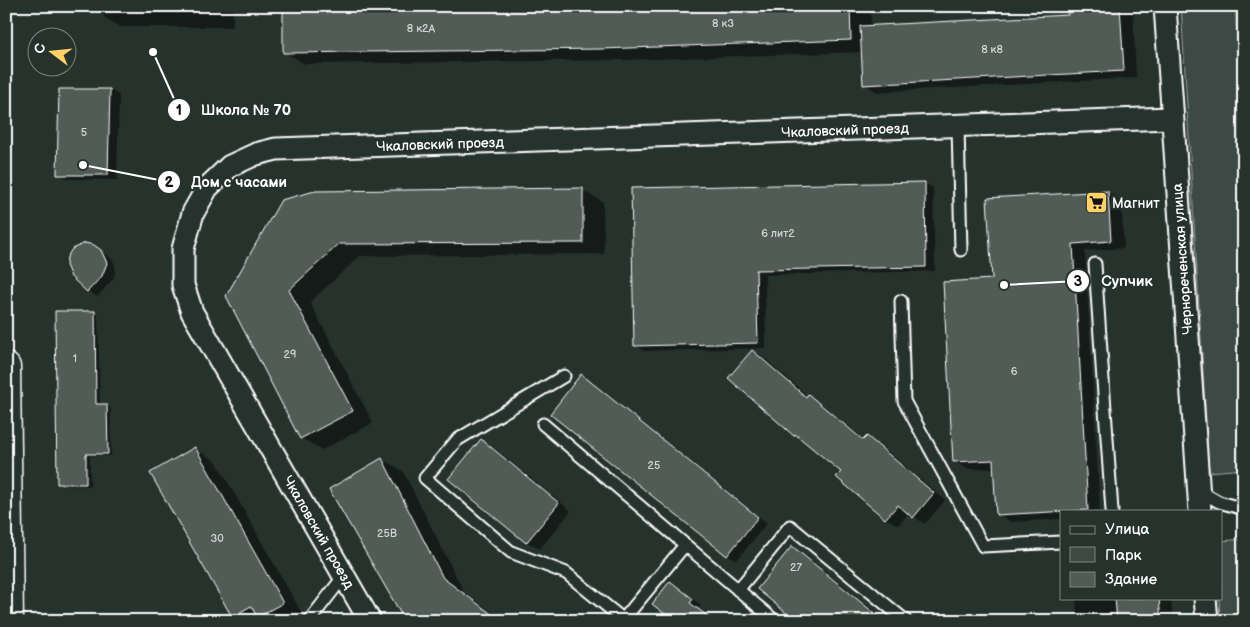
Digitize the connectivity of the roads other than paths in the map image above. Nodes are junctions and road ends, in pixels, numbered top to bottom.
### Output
1 (1165, 6) edge
2 (1172, 118) junction
3 (958, 126) junction
4 (962, 250) dead end
5 (1095, 264) dead end
6 (901, 301) dead end
7 (6, 367) edge
8 (564, 376) dead end
9 (543, 424) dead end
10 (1198, 490) junction
11 (1244, 509) edge
12 (1112, 510) edge
13 (1200, 510) edge
14 (1060, 542) edge
15 (685, 545) junction
16 (344, 576) junction
17 (738, 590) junction
18 (1205, 600) edge
19 (624, 620) edge
20 (9, 621) edge
21 (309, 621) edge
22 (370, 621) edge
23 (775, 621) edge
24 (906, 621) edge
25 (1207, 621) edge

1 - 2 street, Чернореченская улица
2 - 3 street, Чкаловский проезд
2 - 10 street, Чернореченская улица
3 - 4 lane
3 - 16 street, Чкаловский проезд
5 - 12 lane
6 - 14 lane
7 - 20 main road
8 - 19 lane
9 - 15 lane
10 - 11 lane
10 - 13 street, Чернореченская улица
15 - 17 lane
15 - 19 lane
16 - 21 lane
16 - 22 street, Чкаловский проезд
17 - 23 lane
17 - 24 lane
18 - 25 street

